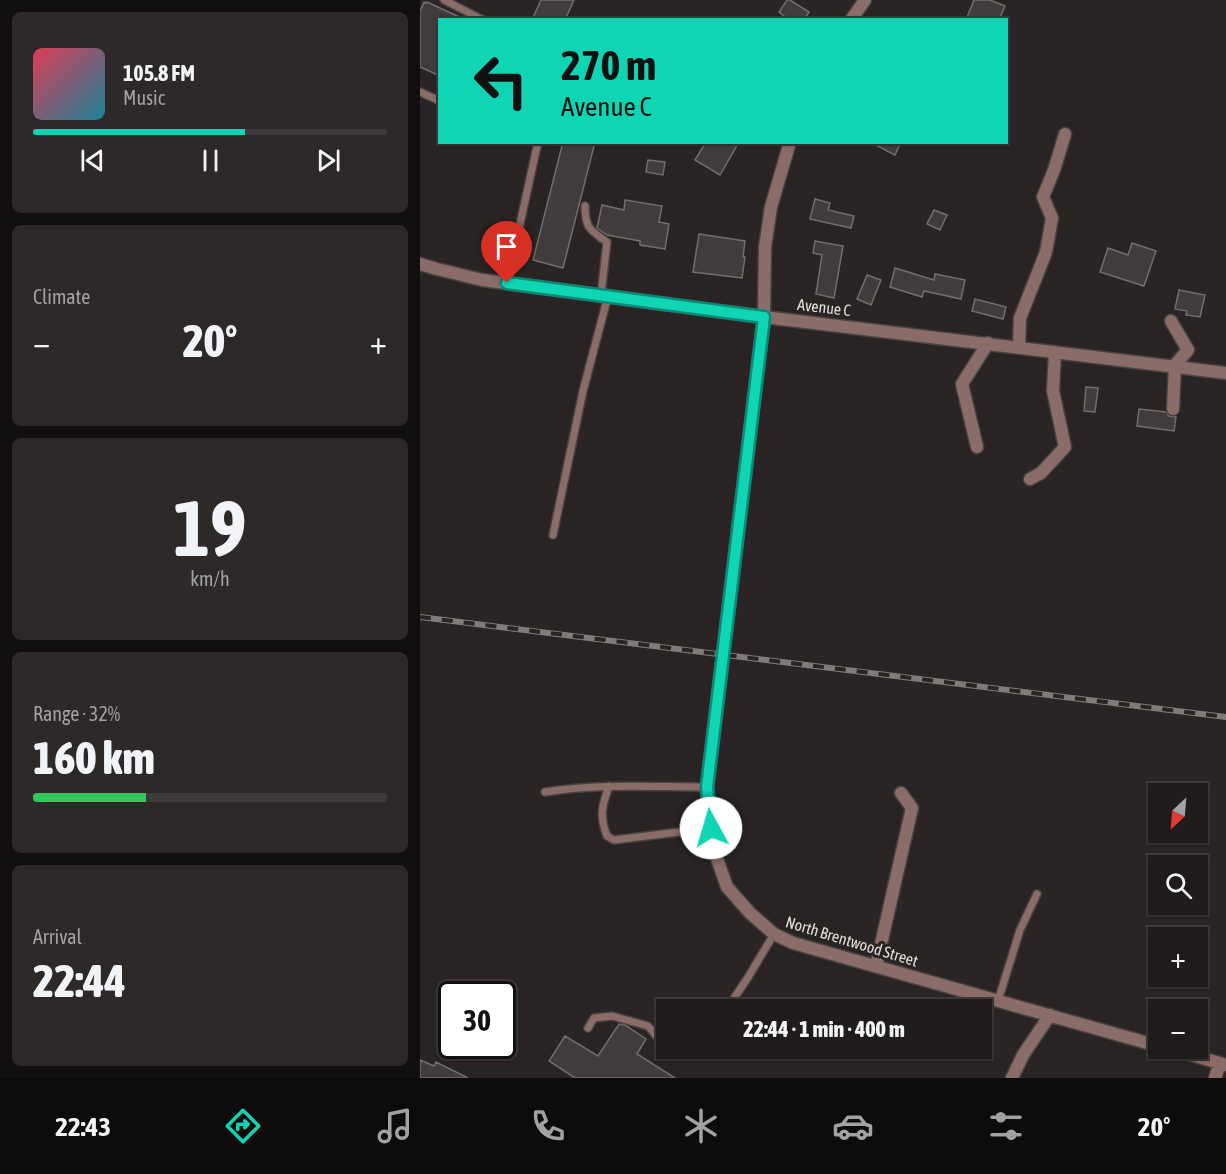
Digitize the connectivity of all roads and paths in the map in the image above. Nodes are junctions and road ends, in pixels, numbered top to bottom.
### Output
1 (444, 0) edge
2 (865, 0) edge
3 (479, 18) edge
4 (852, 18) edge
5 (420, 92) edge
6 (438, 99) edge
7 (1065, 134) dead end
8 (538, 144) edge
9 (789, 144) edge
10 (585, 206) dead end
11 (420, 264) edge
12 (507, 283) junction
13 (604, 295) junction
14 (764, 317) junction
15 (1172, 321) dead end
16 (988, 343) junction
17 (1019, 347) junction
18 (1054, 352) junction
19 (1175, 368) junction
20 (1226, 373) edge
21 (1173, 409) dead end
22 (977, 447) dead end
23 (1030, 478) dead end
24 (553, 535) dead end
25 (609, 786) junction
26 (707, 787) junction
27 (545, 792) dead end
28 (902, 792) dead end
29 (711, 828) junction
30 (1037, 894) dead end
31 (774, 934) junction
32 (876, 966) junction
33 (733, 999) edge
34 (998, 1001) junction
35 (1050, 1015) junction
36 (588, 1028) dead end
37 (656, 1035) edge
38 (1148, 1043) edge
39 (1206, 1059) edge
40 (1223, 1064) edge
41 (1012, 1078) edge
42 (1215, 1078) edge

1 - 3 lane
2 - 4 street
5 - 6 lane
7 - 17 street
8 - 12 lane
9 - 14 street, North Brentwood Street
10 - 13 lane
11 - 12 street, Avenue C
12 - 13 street, Avenue C
13 - 14 street, Avenue C
13 - 24 lane
14 - 16 street, Avenue C
14 - 26 street, North Brentwood Street
15 - 19 street
16 - 17 street, Avenue C
16 - 22 street
17 - 18 street, Avenue C
18 - 19 street, Avenue C
18 - 23 street
19 - 20 street, Avenue C
19 - 21 street
25 - 26 lane
25 - 27 lane
25 - 29 lane
26 - 29 street, North Brentwood Street
28 - 32 street
29 - 31 street, North Brentwood Street
30 - 34 lane
31 - 32 street, North Brentwood Street
31 - 33 lane
32 - 34 street, North Brentwood Street
34 - 35 street, North Brentwood Street
35 - 38 street, North Brentwood Street
35 - 41 street
36 - 37 lane
39 - 40 street
40 - 42 street

